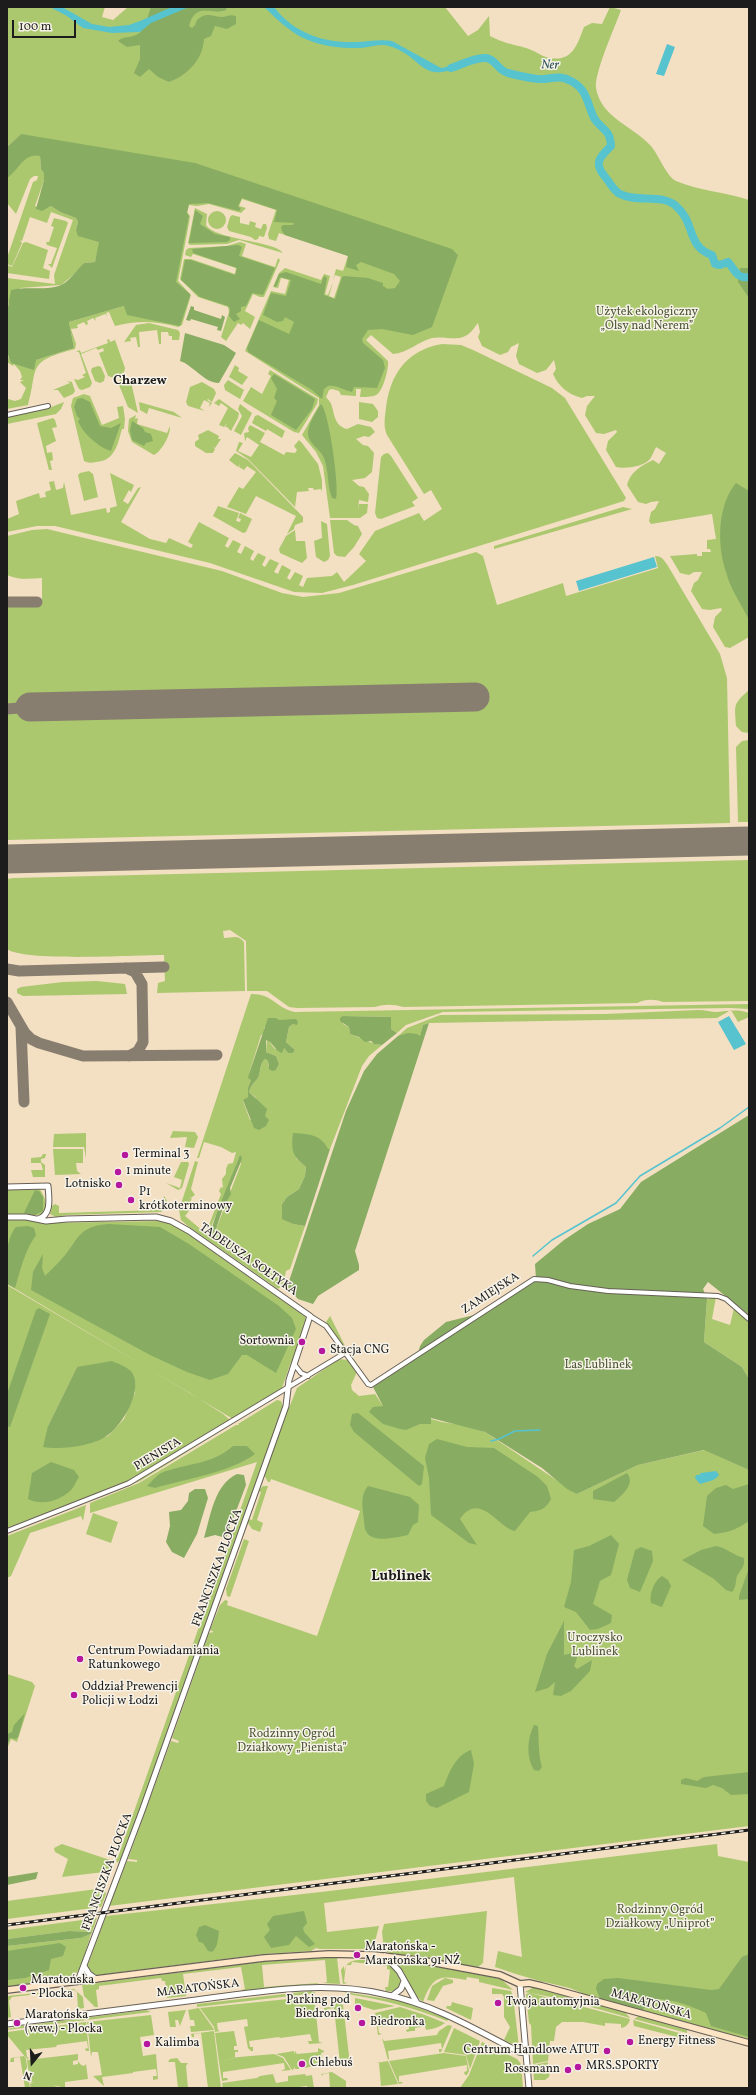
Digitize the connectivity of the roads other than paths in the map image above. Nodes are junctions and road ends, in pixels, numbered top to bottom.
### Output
1 (48, 406) dead end
2 (7, 415) edge
3 (7, 1187) edge
4 (48, 1212) junction
5 (7, 1218) edge
6 (37, 1219) junction
7 (58, 1219) junction
8 (310, 1316) junction
9 (749, 1318) edge
10 (345, 1353) junction
11 (294, 1364) junction
12 (308, 1376) junction
13 (288, 1389) junction
14 (7, 1531) edge
15 (385, 1956) junction
16 (84, 1966) junction
17 (96, 1979) junction
18 (404, 1981) junction
19 (78, 1982) junction
20 (520, 1984) junction
21 (7, 1990) edge
22 (392, 1996) junction
23 (418, 2003) junction
24 (7, 2024) edge
25 (749, 2043) edge
26 (526, 2053) junction
27 (529, 2088) edge

1 - 2 street
3 - 4 street
4 - 6 street
4 - 7 street
5 - 6 street, TADEUSZA SOŁTYKA
6 - 7 street, TADEUSZA SOŁTYKA
7 - 8 street, TADEUSZA SOŁTYKA
8 - 10 street, ZAMIEJSKA
8 - 11 street, FRANCISZKA PLOCKA
9 - 10 street, ZAMIEJSKA
10 - 12 street, PIENISTA
11 - 12 street
11 - 13 street, FRANCISZKA PLOCKA
12 - 13 street, PIENISTA
13 - 14 street, PIENISTA
13 - 16 street, FRANCISZKA PLOCKA
15 - 17 main road, MARATOŃSKA
15 - 18 street
15 - 20 main road, MARATOŃSKA
16 - 17 street
16 - 19 street, FRANCISZKA PLOCKA
17 - 19 main road, MARATOŃSKA
18 - 22 street
18 - 23 street
19 - 21 main road, MARATOŃSKA
20 - 25 main road, MARATOŃSKA
20 - 26 street
22 - 23 street, MARATOŃSKA
22 - 24 street, MARATOŃSKA
23 - 26 street, MARATOŃSKA
26 - 27 street

